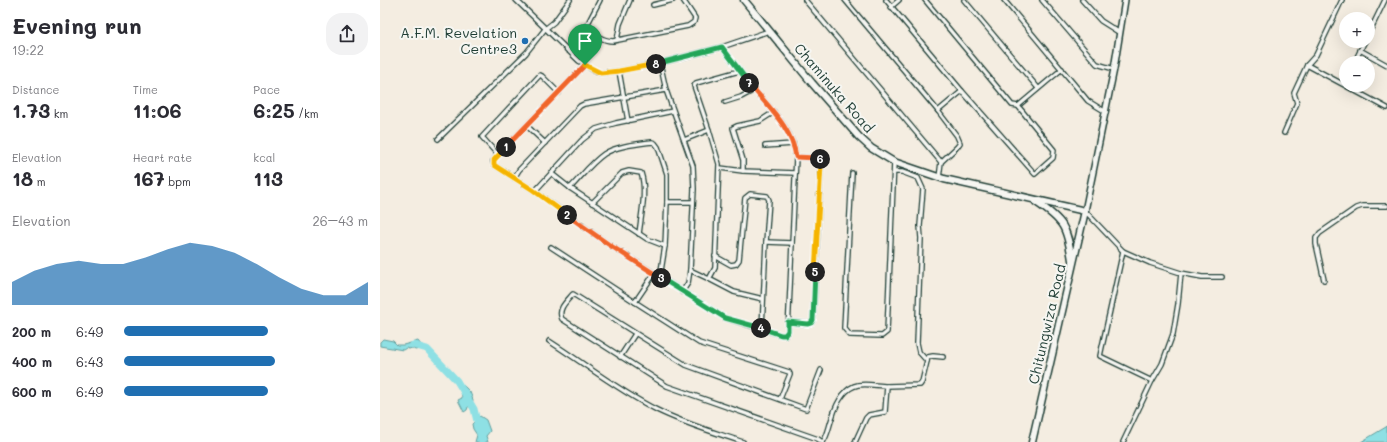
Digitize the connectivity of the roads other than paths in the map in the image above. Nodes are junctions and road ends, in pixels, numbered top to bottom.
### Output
1 (516, 0) edge
2 (570, 0) edge
3 (600, 0) edge
4 (630, 0) edge
5 (673, 0) edge
6 (683, 0) edge
7 (744, 0) edge
8 (805, 0) edge
9 (845, 0) edge
10 (886, 0) edge
11 (899, 0) edge
12 (925, 0) edge
13 (964, 0) edge
14 (1004, 0) edge
15 (1042, 0) edge
16 (1082, 0) edge
17 (1124, 0) edge
18 (1342, 0) edge
19 (1385, 0) edge
20 (653, 5) dead end
21 (891, 6) junction
22 (1375, 21) edge
23 (586, 27) junction
24 (545, 29) junction
25 (769, 31) junction
26 (1120, 33) junction
27 (617, 40) junction
28 (722, 47) junction
29 (567, 50) junction
30 (1360, 50) joint
31 (1357, 56) edge
32 (660, 63) junction
33 (585, 65) junction
34 (1307, 65) junction
35 (1387, 65) edge
36 (1062, 69) junction
37 (1114, 69) junction
38 (619, 71) junction
39 (740, 71) junction
40 (1339, 82) edge
41 (1038, 88) junction
42 (666, 90) junction
43 (754, 90) junction
44 (962, 91) junction
45 (1358, 92) edge
46 (558, 93) junction
47 (623, 96) junction
48 (725, 102) dead end
49 (1018, 106) junction
50 (1387, 108) edge
51 (673, 111) junction
52 (938, 111) junction
53 (774, 112) junction
54 (1106, 112) junction
55 (628, 121) junction
56 (527, 126) junction
57 (709, 130) junction
58 (1284, 133) dead end
59 (438, 139) dead end
60 (684, 140) junction
61 (545, 143) junction
62 (793, 144) junction
63 (765, 146) dead end
64 (498, 155) junction
65 (796, 157) junction
66 (894, 162) junction
67 (941, 162) junction
68 (720, 168) junction
69 (743, 171) junction
70 (852, 172) dead end
71 (894, 172) junction
72 (551, 173) junction
73 (795, 173) junction
74 (514, 178) junction
75 (939, 178) junction
76 (570, 188) junction
77 (535, 192) junction
78 (1033, 200) junction
79 (667, 202) junction
80 (693, 202) junction
81 (592, 203) junction
82 (1387, 206) edge
83 (1085, 211) junction
84 (639, 234) junction
85 (766, 242) junction
86 (792, 243) junction
87 (665, 246) junction
88 (551, 247) dead end
89 (1123, 251) junction
90 (715, 256) junction
91 (1073, 265) junction
92 (690, 270) junction
93 (1181, 273) junction
94 (654, 274) junction
95 (1222, 277) dead end
96 (660, 278) junction
97 (709, 279) junction
98 (1324, 280) dead end
99 (682, 292) junction
100 (763, 300) junction
101 (635, 302) junction
102 (788, 322) junction
103 (762, 328) junction
104 (635, 334) junction
105 (549, 341) dead end
106 (620, 357) junction
107 (943, 357) dead end
108 (927, 361) junction
109 (821, 370) dead end
110 (1152, 381) junction
111 (887, 386) junction
112 (780, 399) junction
113 (743, 442) edge
114 (823, 442) edge
115 (855, 442) edge
116 (1032, 442) edge
117 (1123, 442) edge

1 - 24 street
2 - 24 street
3 - 23 street
4 - 27 street
5 - 20 street
6 - 27 street
7 - 25 main road, Chaminuka Road
8 - 67 street
9 - 52 street
10 - 21 street
11 - 21 street
12 - 49 street
13 - 41 street
14 - 36 street
15 - 37 street
16 - 26 street
17 - 26 main road
18 - 34 street
19 - 22 street
21 - 44 street
23 - 27 street
23 - 29 street
24 - 29 street
24 - 59 street
25 - 28 street
25 - 66 main road, Chaminuka Road
26 - 37 main road
28 - 32 street
28 - 39 street
29 - 33 street
30 - 31 street
30 - 35 street
32 - 38 street
32 - 42 street
33 - 38 street
33 - 46 street
34 - 40 street
34 - 58 street
36 - 41 street
36 - 54 street
37 - 54 main road
38 - 47 street
39 - 43 street
39 - 57 street
41 - 49 street
42 - 47 street
42 - 51 street
43 - 48 street
43 - 53 street
44 - 49 street
44 - 52 street
45 - 50 street
46 - 56 street
46 - 64 street
47 - 55 street
47 - 61 street
51 - 55 street
51 - 60 street
52 - 67 street
53 - 62 street
53 - 69 street
54 - 83 main road
55 - 72 street
56 - 61 street
56 - 64 street
57 - 60 street
57 - 68 street
60 - 80 street
61 - 74 street
62 - 63 street
62 - 65 street
64 - 74 street
65 - 73 street
65 - 102 street
66 - 71 street
66 - 75 main road, Chaminuka Road
67 - 75 street
68 - 69 street
68 - 90 street
69 - 73 street
70 - 71 street
71 - 108 street
72 - 76 street
72 - 77 street
73 - 86 street
74 - 77 street
75 - 78 main road, Chaminuka Road
76 - 79 street
76 - 81 street
77 - 94 street
78 - 83 main road, Chaminuka Road
78 - 91 main road
79 - 80 street
79 - 87 street
80 - 92 street
81 - 84 street
81 - 84 street
82 - 98 street
83 - 89 street
83 - 91 main road, Chitungwiza Road
84 - 87 street
85 - 86 street
85 - 90 street
85 - 100 street
86 - 102 street
87 - 96 street
88 - 101 street
89 - 93 street
89 - 110 street
90 - 97 street
91 - 116 main road, Chitungwiza Road
92 - 97 street
92 - 99 street
93 - 95 street
93 - 110 street
94 - 96 street
94 - 101 street
96 - 99 street
97 - 100 street
99 - 103 street
100 - 103 street
101 - 112 street
102 - 103 street
104 - 106 street
104 - 106 street
104 - 112 street
105 - 113 street
106 - 114 street
107 - 108 street
108 - 111 street
109 - 112 street
110 - 117 street
111 - 114 street
111 - 115 street

